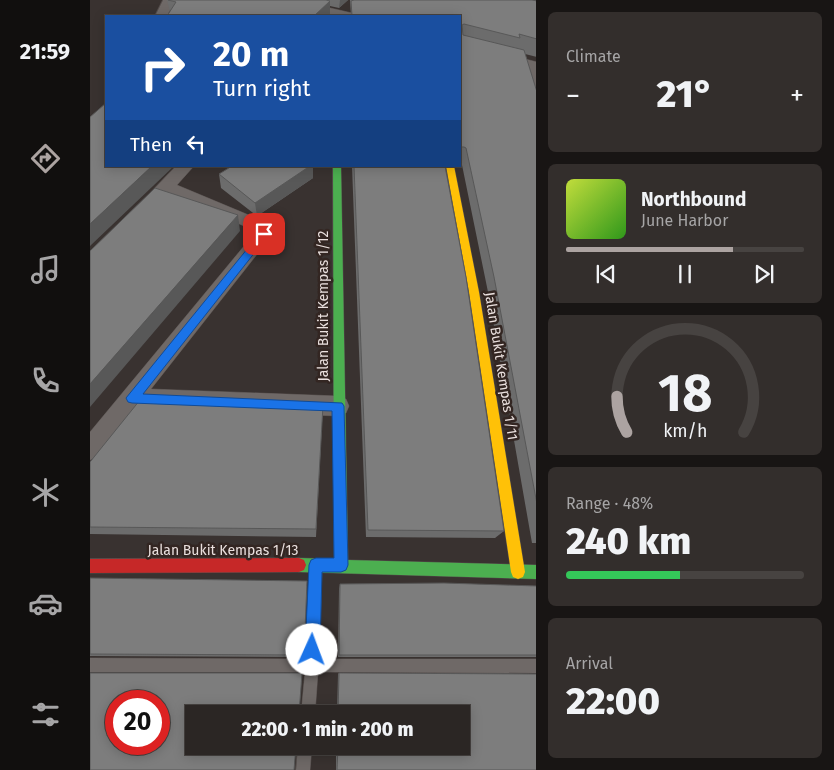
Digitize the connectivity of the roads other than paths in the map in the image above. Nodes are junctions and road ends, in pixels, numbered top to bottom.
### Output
1 (170, 0) edge
2 (280, 0) edge
3 (162, 15) edge
4 (338, 15) edge
5 (461, 46) edge
6 (532, 64) edge
7 (536, 86) edge
8 (185, 167) edge
9 (337, 167) edge
10 (450, 167) edge
11 (167, 187) junction
12 (146, 207) edge
13 (132, 398) junction
14 (338, 406) junction
15 (90, 449) edge
16 (316, 565) junction
17 (341, 565) junction
18 (90, 566) edge
19 (518, 572) junction
20 (536, 572) edge
21 (90, 665) edge
22 (312, 666) junction
23 (536, 666) edge
24 (309, 705) edge
25 (304, 755) edge
26 (303, 770) edge

1 - 3 street
2 - 4 street
5 - 6 street
6 - 7 street
8 - 11 street
9 - 14 street, Jalan Bukit Kempas 1/12
10 - 19 street, Jalan Bukit Kempas 1/11
11 - 12 street
11 - 13 street
13 - 14 street
13 - 15 street
14 - 17 street, Jalan Bukit Kempas 1/12
16 - 17 street, Jalan Bukit Kempas 1/13
16 - 18 street, Jalan Bukit Kempas 1/13
16 - 22 lane
17 - 19 street, Jalan Bukit Kempas 1/13
19 - 20 street, Jalan Bukit Kempas 1/13
21 - 22 lane
22 - 23 lane
22 - 24 lane
25 - 26 lane

